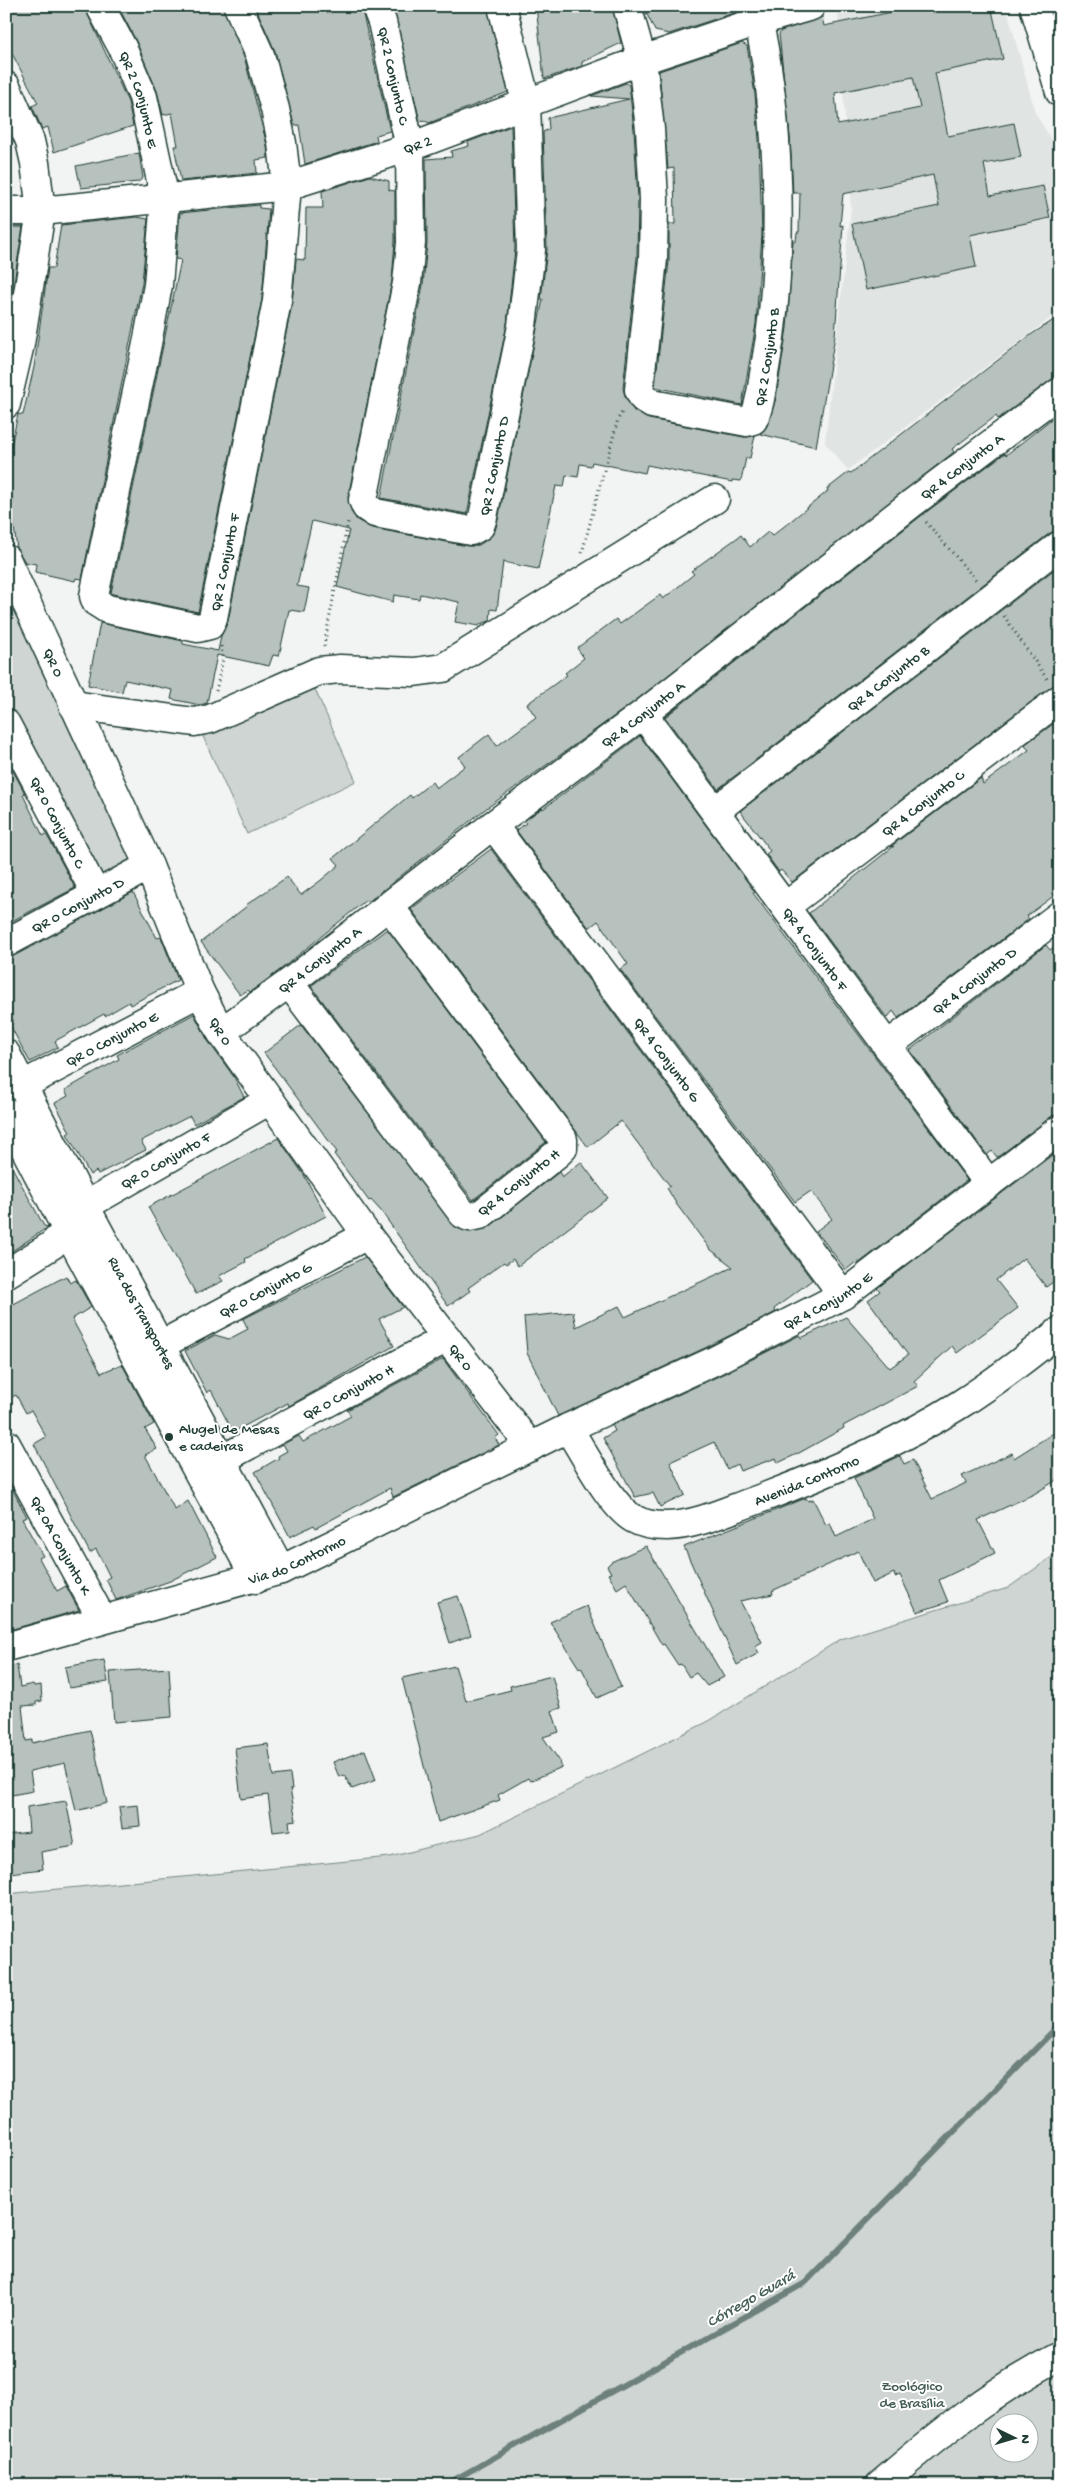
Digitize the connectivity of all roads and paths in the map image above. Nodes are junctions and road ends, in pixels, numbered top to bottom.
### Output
1 (100, 6) edge
2 (238, 6) edge
3 (376, 6) edge
4 (502, 6) edge
5 (627, 6) edge
6 (811, 6) edge
7 (1034, 6) edge
8 (757, 14) edge
9 (642, 60) junction
10 (6, 86) edge
11 (1060, 92) edge
12 (526, 102) junction
13 (410, 147) junction
14 (287, 186) junction
15 (166, 199) junction
16 (6, 211) edge
17 (41, 211) junction
18 (1060, 392) edge
19 (642, 398) junction
20 (6, 404) edge
21 (715, 499) dead end
22 (363, 500) junction
23 (1060, 545) edge
24 (6, 559) edge
25 (587, 580) junction
26 (210, 625) junction
27 (319, 671) junction
28 (1060, 698) edge
29 (73, 705) junction
30 (643, 714) junction
31 (210, 719) junction
32 (6, 724) edge
33 (715, 811) junction
34 (493, 825) junction
35 (149, 866) junction
36 (96, 894) junction
37 (389, 906) junction
38 (786, 906) junction
39 (1060, 915) edge
40 (6, 943) edge
41 (289, 983) junction
42 (200, 992) junction
43 (221, 1032) junction
44 (887, 1046) junction
45 (6, 1054) edge
46 (23, 1085) junction
47 (270, 1100) junction
48 (10, 1126) edge
49 (1060, 1129) edge
50 (989, 1184) junction
51 (85, 1206) junction
52 (67, 1230) junction
53 (367, 1235) junction
54 (6, 1274) edge
55 (843, 1295) junction
56 (1060, 1331) edge
57 (447, 1338) junction
58 (161, 1345) junction
59 (568, 1428) junction
60 (6, 1444) edge
61 (531, 1447) junction
62 (223, 1459) junction
63 (281, 1570) junction
64 (256, 1579) junction
65 (102, 1619) junction
66 (6, 1647) edge
67 (1060, 2356) edge
68 (880, 2485) edge

1 - 15 street, QR 2 Conjunto E
2 - 14 street
3 - 13 street, QR 2 Conjunto C
4 - 12 street
5 - 9 street
6 - 8 street, QR 2
7 - 11 street
8 - 9 street, QR 2
8 - 19 street, QR 2 Conjunto B
9 - 12 street, QR 2
9 - 19 street
10 - 17 street
12 - 13 street, QR 2
12 - 22 street, QR 2 Conjunto D
13 - 14 street, QR 2
13 - 22 street
14 - 15 street, QR 2
14 - 26 street, QR 2 Conjunto F
15 - 17 street, QR 2
15 - 26 street, QR 2 Conjunto F
16 - 17 street, QR 2
17 - 20 street
18 - 30 street, QR 4 Conjunto A
19 - 25 path
21 - 25 street
22 - 27 path
23 - 33 street, QR 4 Conjunto B
24 - 29 street, QR 0
25 - 27 street
26 - 31 path
27 - 31 street
28 - 38 street, QR 4 Conjunto C
29 - 31 street
29 - 35 street, QR 0
30 - 33 street, QR 4 Conjunto F
30 - 34 street, QR 4 Conjunto A
32 - 36 street, QR 0 Conjunto C
33 - 38 street, QR 4 Conjunto F
34 - 37 street, QR 4 Conjunto A
34 - 55 street, QR 4 Conjunto G
35 - 36 street, QR 0 Conjunto D
35 - 42 street, QR 0
36 - 40 street, QR 0 Conjunto D
37 - 41 street, QR 4 Conjunto A
37 - 41 street, QR 4 Conjunto H
38 - 44 street, QR 4 Conjunto F
39 - 44 street, QR 4 Conjunto D
41 - 43 street, QR 4 Conjunto A
42 - 43 street, QR 0
42 - 46 street, QR 0 Conjunto E
43 - 47 street, QR 0
44 - 50 street, QR 4 Conjunto F
45 - 46 street, Rua dos Transportes
46 - 51 street, Rua dos Transportes
47 - 51 street, QR 0 Conjunto F
47 - 53 street, QR 0
48 - 52 street, Rua dos Transportes
49 - 50 street, QR 4 Conjunto E
50 - 55 street, QR 4 Conjunto E
51 - 52 street, QR 0 Conjunto F
51 - 58 street, Rua dos Transportes
52 - 54 street, QR 0 Conjunto F
52 - 64 street, Rua dos Transportes
53 - 57 street, QR 0
53 - 58 street, QR 0 Conjunto G
55 - 59 street, QR 4 Conjunto E
56 - 59 street, Avenida Contorno
57 - 61 street, QR 0
57 - 62 street, QR 0 Conjunto H
58 - 62 street, Rua dos Transportes
59 - 61 street, Via do Contormo
60 - 65 street, QR 0A Conjunto K
61 - 63 street, Via do Contormo
62 - 63 street, Rua dos Transportes
63 - 64 street, Via do Contormo
64 - 65 street, Via do Contormo
65 - 66 street, Via do Contormo
67 - 68 street

